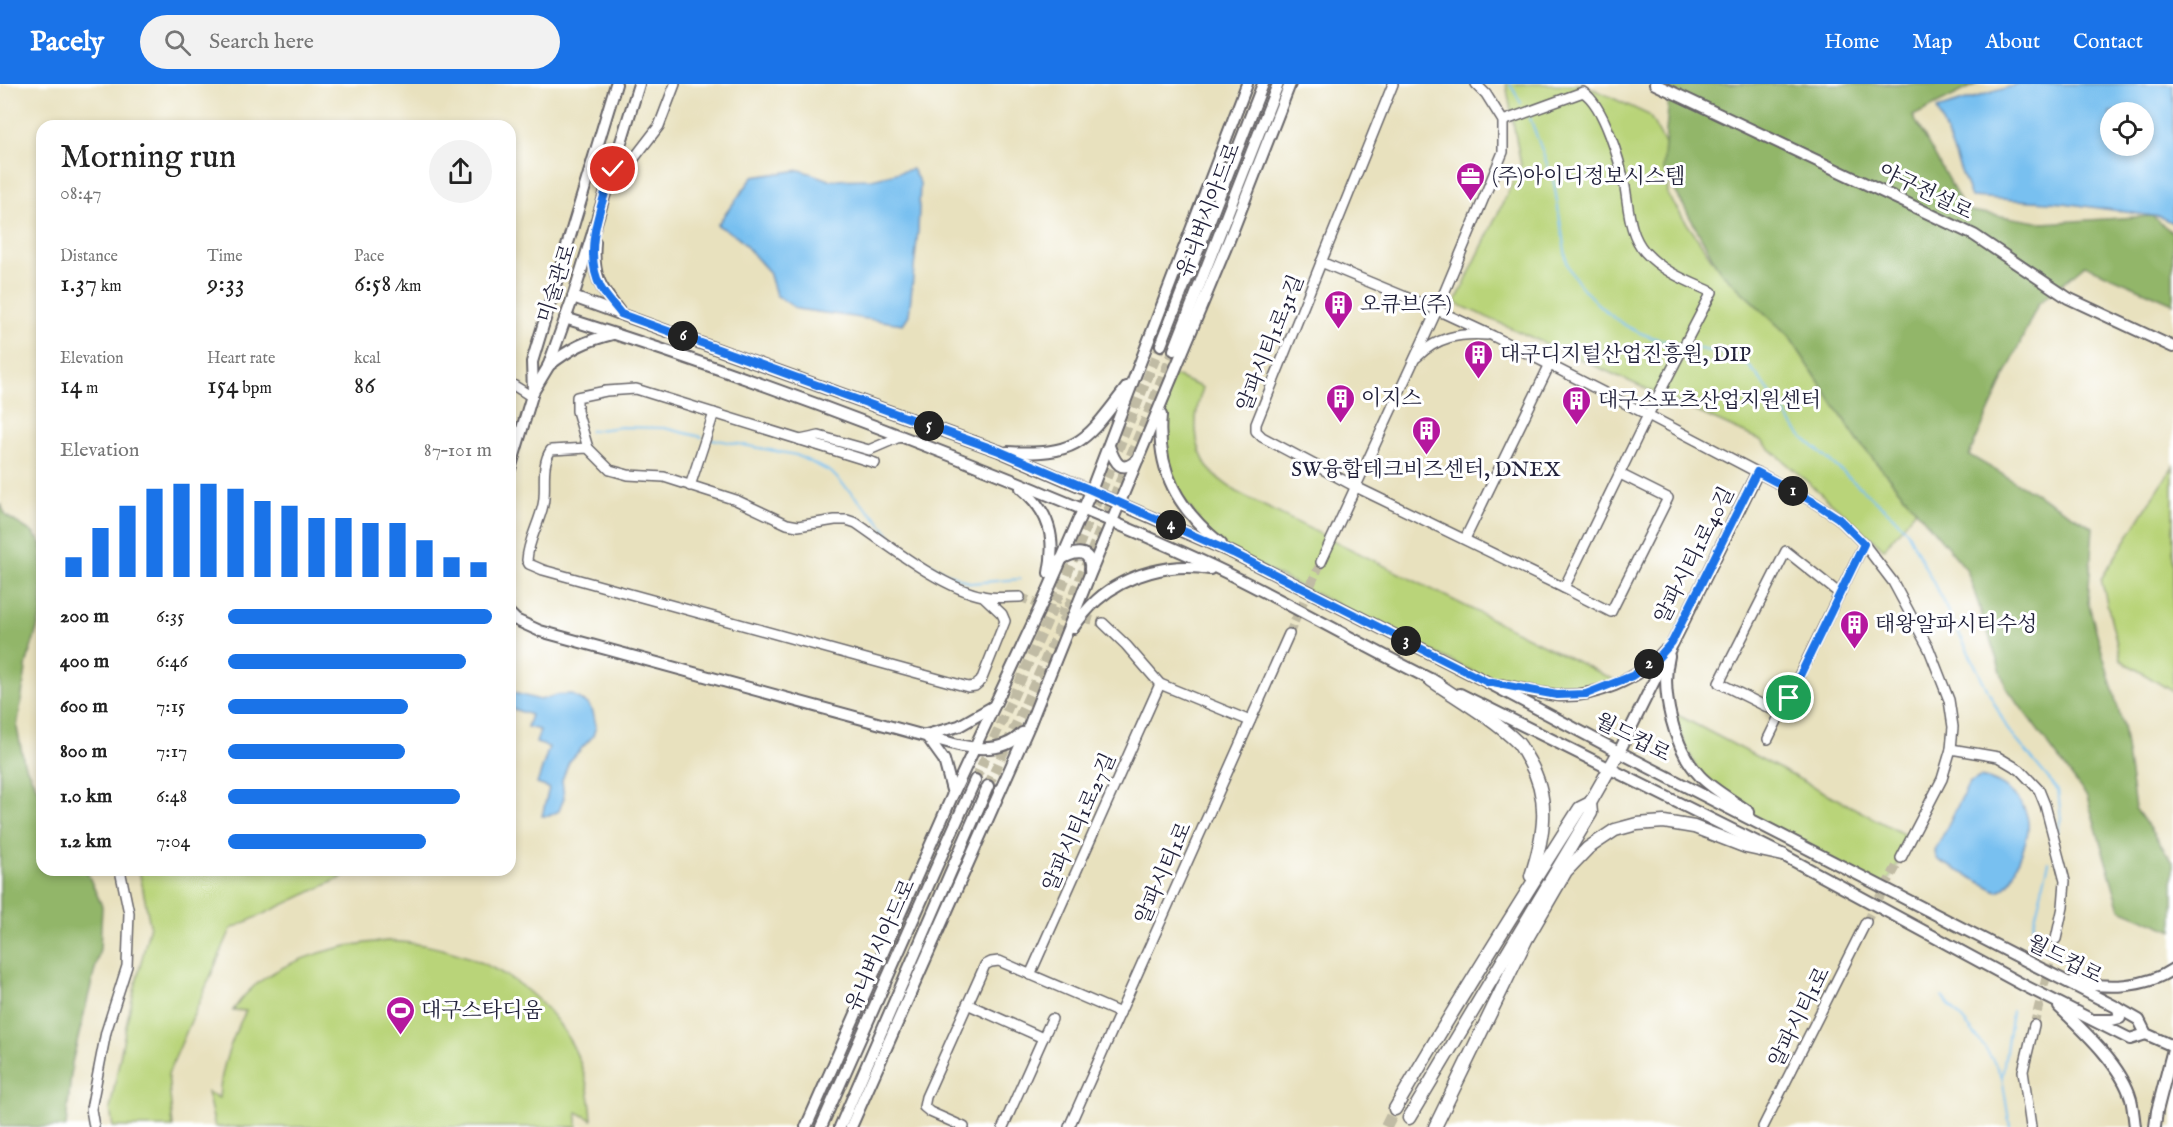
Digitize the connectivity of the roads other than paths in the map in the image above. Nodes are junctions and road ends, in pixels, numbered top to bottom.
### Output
1 (616, 84) edge
2 (639, 84) edge
3 (675, 84) edge
4 (1247, 84) edge
5 (1263, 84) edge
6 (1278, 84) edge
7 (1290, 84) edge
8 (1393, 84) edge
9 (1476, 84) edge
10 (1656, 84) edge
11 (1503, 121) junction
12 (613, 169) junction
13 (603, 199) junction
14 (1322, 262) junction
15 (573, 297) junction
16 (1437, 310) junction
17 (621, 314) junction
18 (565, 318) junction
19 (615, 334) junction
20 (1493, 336) junction
21 (1161, 345) tunnel mouth
22 (2173, 347) edge
23 (1174, 350) tunnel mouth
24 (1413, 361) junction
25 (1550, 364) junction
26 (548, 367) junction
27 (1133, 380) junction
28 (516, 386) edge
29 (1167, 390) junction
30 (532, 394) junction
31 (714, 413) junction
32 (1648, 415) junction
33 (882, 429) junction
34 (903, 437) junction
35 (800, 440) junction
36 (889, 442) junction
37 (1109, 446) junction
38 (588, 448) junction
39 (516, 449) edge
40 (999, 451) junction
41 (1140, 458) junction
42 (875, 463) dead end
43 (1757, 472) junction
44 (1620, 474) junction
45 (1012, 480) junction
46 (690, 486) junction
47 (1356, 487) junction
48 (1091, 490) junction
49 (1120, 503) junction
50 (1083, 510) junction
51 (1112, 522) junction
52 (1465, 539) junction
53 (1864, 544) junction
54 (1233, 553) junction
55 (1060, 560) junction
56 (1321, 562) tunnel mouth
57 (1225, 572) junction
58 (1090, 574) junction
59 (1564, 588) junction
60 (1840, 594) junction
61 (1046, 595) junction
62 (984, 597) junction
63 (1020, 597) tunnel mouth
64 (516, 620) edge
65 (1103, 623) tunnel mouth
66 (1289, 634) tunnel mouth
67 (1065, 638) junction
68 (1672, 642) junction
69 (1431, 680) junction
70 (1487, 682) junction
71 (1160, 684) junction
72 (994, 706) junction
73 (1781, 714) junction
74 (1250, 721) junction
75 (1029, 726) junction
76 (926, 735) junction
77 (1768, 739) dead end
78 (975, 748) junction
79 (1951, 749) junction
80 (1619, 752) junction
81 (1610, 769) junction
82 (975, 780) tunnel mouth
83 (988, 786) tunnel mouth
84 (952, 794) junction
85 (1590, 803) junction
86 (1776, 831) junction
87 (1783, 855) junction
88 (1901, 858) tunnel mouth
89 (121, 876) edge
90 (1525, 894) junction
91 (1866, 922) tunnel mouth
92 (2056, 939) tunnel mouth
93 (2173, 969) edge
94 (1030, 975) junction
95 (2062, 980) junction
96 (2050, 998) junction
97 (967, 1004) junction
98 (2118, 1008) junction
99 (1120, 1013) junction
100 (1052, 1018) dead end
101 (2092, 1020) junction
102 (2034, 1025) tunnel mouth
103 (2146, 1034) junction
104 (1043, 1038) junction
105 (2173, 1048) edge
106 (1395, 1109) tunnel mouth
107 (1409, 1119) dead end
108 (94, 1127) edge
109 (806, 1127) edge
110 (821, 1127) edge
111 (840, 1127) edge
112 (851, 1127) edge
113 (964, 1127) edge
114 (1003, 1127) edge
115 (1069, 1127) edge
116 (1435, 1127) edge
117 (1763, 1127) edge
118 (2031, 1127) edge
119 (2135, 1127) edge
120 (2156, 1127) edge

1 - 30 main road, 미술관로
2 - 12 main road, 미술관로
3 - 12 street
4 - 27 main road
5 - 21 main road, 유니버시아드로
6 - 23 main road, 유니버시아드로
7 - 29 main road
8 - 14 street, 알파시티1로31길
9 - 11 street
10 - 22 main road, 야구전설로
11 - 16 street
11 - 32 street
12 - 13 main road, 미술관로
13 - 15 main road, 미술관로
13 - 17 main road
14 - 16 street, 알파시티1로31길
14 - 47 street, 알파시티1로31길
15 - 17 main road
15 - 18 main road, 미술관로
16 - 20 street
16 - 24 street
17 - 40 main road
18 - 19 main road, 월드컵로
18 - 26 main road, 미술관로
19 - 26 main road
19 - 33 main road, 월드컵로
20 - 24 street
20 - 25 street
24 - 47 street
25 - 32 street
25 - 52 street
26 - 30 main road, 미술관로
27 - 37 main road
27 - 40 main road
28 - 30 street
29 - 41 main road
29 - 54 main road
30 - 39 main road
31 - 35 street
31 - 38 street
31 - 46 street
32 - 43 street
32 - 44 street
33 - 34 main road, 월드컵로
33 - 36 street
34 - 36 street
34 - 45 main road, 월드컵로
35 - 36 street
35 - 42 street
37 - 41 main road
37 - 48 main road
38 - 46 street
38 - 62 street
40 - 48 main road, 월드컵로
41 - 49 main road
43 - 53 street
43 - 68 main road, 알파시티1로40길
44 - 59 street
44 - 59 street
45 - 50 main road, 월드컵로
45 - 61 main road
46 - 62 street
47 - 52 street
47 - 56 street
48 - 49 main road, 월드컵로
48 - 50 main road
49 - 51 main road
49 - 54 main road, 월드컵로
50 - 51 main road, 월드컵로
50 - 55 main road
51 - 57 main road, 월드컵로
51 - 58 main road
52 - 59 street
53 - 60 street
53 - 79 street
54 - 70 main road, 월드컵로
55 - 58 main road
55 - 61 main road
57 - 67 main road
57 - 69 main road, 월드컵로
58 - 67 main road
60 - 73 street
60 - 73 street
61 - 72 main road
62 - 63 street
64 - 76 main road
65 - 71 street
66 - 74 street, 알파시티1로
67 - 75 main road
68 - 70 main road
68 - 80 main road, 알파시티1로40길
68 - 86 main road
69 - 81 main road, 월드컵로
69 - 90 highway
70 - 80 main road, 월드컵로
71 - 74 street
71 - 94 street, 알파시티1로27길
72 - 76 main road
72 - 78 main road
73 - 77 street
74 - 99 street, 알파시티1로
75 - 78 main road
75 - 112 main road
76 - 78 main road
76 - 84 main road
78 - 84 main road
79 - 88 street
79 - 92 street
80 - 81 highway
80 - 86 main road, 월드컵로
81 - 85 highway
81 - 87 main road, 월드컵로
82 - 110 main road, 유니버시아드로
83 - 111 main road, 유니버시아드로
84 - 109 main road
85 - 90 highway
85 - 107 highway
86 - 95 main road, 월드컵로
87 - 96 main road, 월드컵로
87 - 116 highway
89 - 108 street
90 - 106 highway
91 - 117 street, 알파시티1로
93 - 95 main road
94 - 97 street
94 - 99 street
95 - 98 main road, 월드컵로
96 - 101 main road, 월드컵로
96 - 119 main road
97 - 104 street
97 - 113 street
98 - 101 main road
98 - 103 main road, 월드컵로
99 - 115 street, 알파시티1로
100 - 104 street
101 - 103 main road, 월드컵로
102 - 118 street
103 - 105 main road, 월드컵로
104 - 114 street
105 - 120 main road

